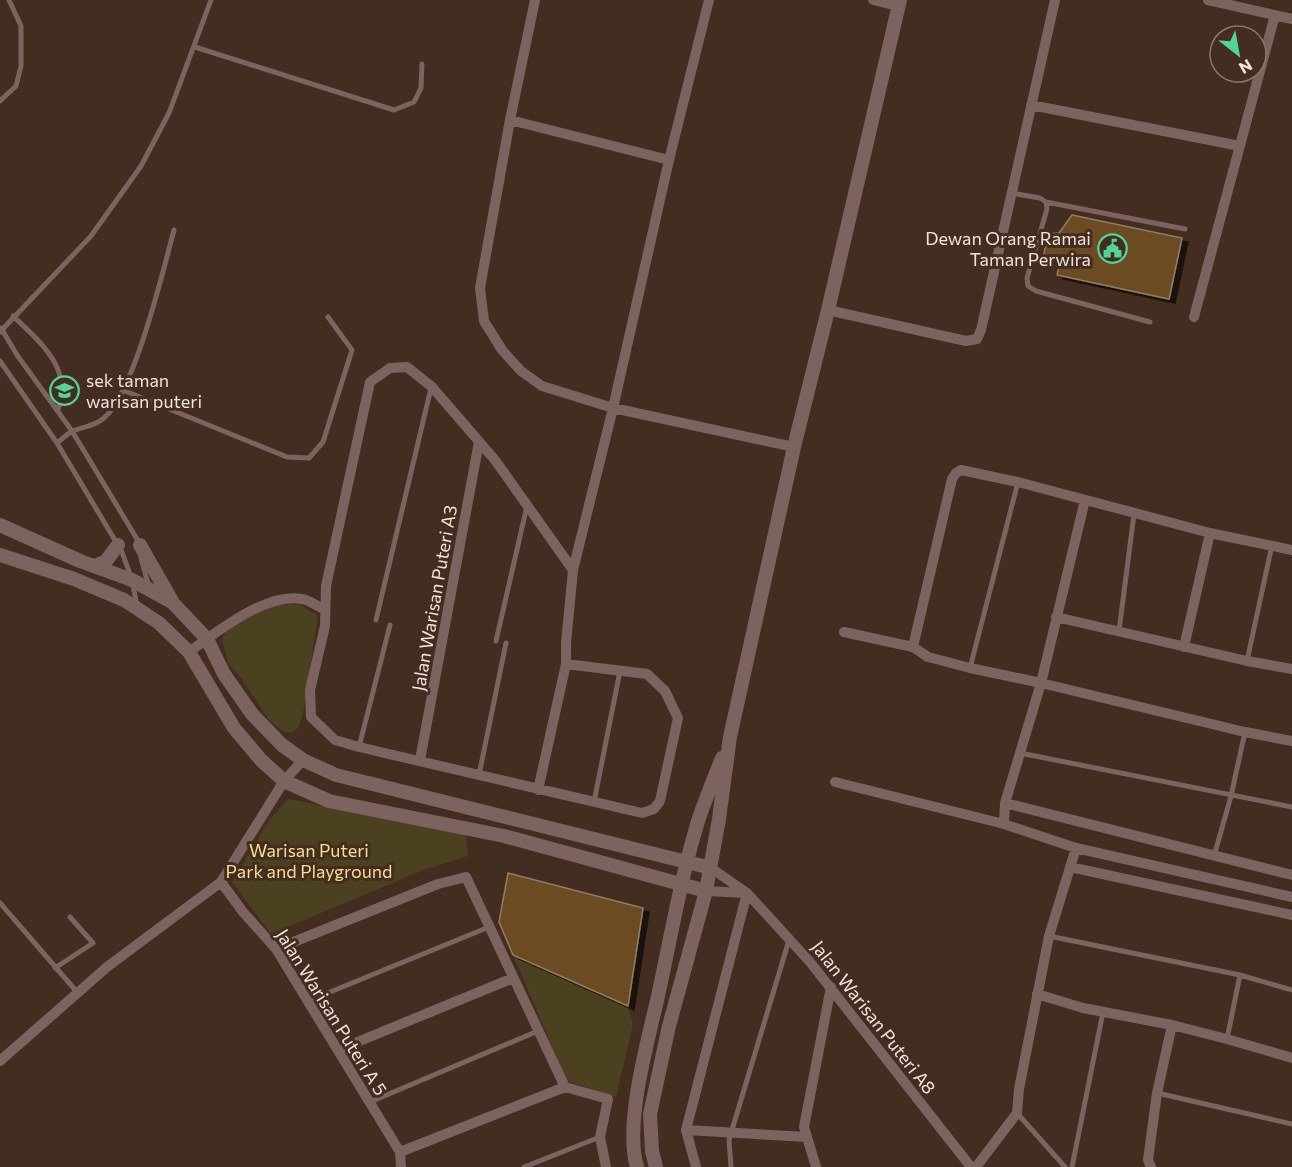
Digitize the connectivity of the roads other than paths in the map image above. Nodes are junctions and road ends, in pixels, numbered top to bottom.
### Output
1 (9, 0) edge
2 (211, 0) edge
3 (535, 0) edge
4 (709, 0) edge
5 (873, 0) edge
6 (1056, 0) edge
7 (1208, 0) edge
8 (899, 3) edge
9 (1275, 15) junction
10 (1292, 19) edge
11 (195, 47) junction
12 (422, 63) dead end
13 (0, 101) edge
14 (1030, 105) junction
15 (510, 120) junction
16 (1240, 146) junction
17 (669, 160) junction
18 (1011, 193) junction
19 (1046, 202) junction
20 (1185, 229) dead end
21 (174, 230) dead end
22 (828, 310) junction
23 (13, 316) junction
24 (328, 317) dead end
25 (1194, 317) dead end
26 (1149, 321) dead end
27 (1, 330) edge
28 (0, 361) edge
29 (432, 387) junction
30 (125, 390) junction
31 (613, 408) junction
32 (58, 410) junction
33 (72, 431) junction
34 (479, 442) junction
35 (57, 443) junction
36 (794, 447) junction
37 (1018, 482) junction
38 (1084, 500) junction
39 (528, 504) junction
40 (1134, 514) junction
41 (0, 525) edge
42 (1210, 534) junction
43 (118, 545) junction
44 (141, 545) junction
45 (1272, 545) junction
46 (1292, 550) edge
47 (0, 555) edge
48 (95, 566) junction
49 (573, 570) junction
50 (132, 580) junction
51 (150, 590) junction
52 (172, 602) junction
53 (137, 609) junction
54 (324, 609) junction
55 (1056, 617) junction
56 (376, 620) dead end
57 (390, 625) dead end
58 (844, 632) dead end
59 (1119, 632) junction
60 (207, 639) junction
61 (496, 641) dead end
62 (506, 643) dead end
63 (913, 646) junction
64 (1184, 647) junction
65 (189, 652) junction
66 (1247, 661) junction
67 (566, 664) junction
68 (970, 668) junction
69 (1292, 669) edge
70 (620, 670) junction
71 (1041, 683) junction
72 (1245, 732) junction
73 (730, 736) junction
74 (1292, 741) edge
75 (359, 747) junction
76 (1020, 753) junction
77 (303, 760) junction
78 (420, 760) junction
79 (479, 775) junction
80 (284, 781) junction
81 (835, 782) dead end
82 (538, 790) junction
83 (1231, 795) junction
84 (594, 802) junction
85 (1005, 803) junction
86 (1292, 807) edge
87 (1004, 824) junction
88 (1076, 848) junction
89 (1214, 857) junction
90 (687, 863) junction
91 (1070, 867) junction
92 (711, 868) junction
93 (1292, 875) edge
94 (221, 882) junction
95 (682, 885) junction
96 (706, 891) junction
97 (747, 893) junction
98 (1292, 897) edge
99 (0, 903) edge
100 (1292, 915) edge
101 (70, 917) dead end
102 (489, 927) junction
103 (1049, 936) junction
104 (789, 938) junction
105 (276, 949) junction
106 (55, 968) junction
107 (1239, 975) junction
108 (513, 978) junction
109 (831, 987) junction
110 (1292, 990) edge
111 (76, 992) junction
112 (1037, 994) junction
113 (308, 1001) junction
114 (1103, 1012) junction
115 (1172, 1025) junction
116 (538, 1031) junction
117 (1227, 1038) junction
118 (338, 1050) junction
119 (1292, 1058) edge
120 (0, 1061) edge
121 (564, 1087) junction
122 (1157, 1093) junction
123 (369, 1102) junction
124 (1017, 1113) junction
125 (1292, 1125) edge
126 (686, 1130) junction
127 (731, 1133) junction
128 (600, 1137) junction
129 (807, 1137) junction
130 (400, 1152) junction
131 (401, 1167) edge
132 (524, 1167) edge
133 (606, 1167) edge
134 (637, 1167) edge
135 (657, 1167) edge
136 (696, 1167) edge
137 (731, 1167) edge
138 (816, 1167) edge
139 (971, 1167) edge
140 (976, 1167) edge
141 (1065, 1167) edge
142 (1072, 1167) edge
143 (1151, 1167) edge

1 - 13 lane
2 - 11 lane
3 - 15 street
4 - 17 street
5 - 8 street
6 - 14 street
7 - 9 street
8 - 22 street
9 - 10 street
9 - 16 street
11 - 12 lane
11 - 23 lane
14 - 16 street
14 - 18 street
15 - 17 street
15 - 31 street
16 - 25 street
17 - 31 street
18 - 19 lane
18 - 22 street
19 - 20 lane
19 - 26 lane
21 - 30 lane
22 - 36 street
23 - 27 lane
23 - 32 lane
24 - 30 lane
27 - 32 lane
28 - 35 lane
29 - 34 street
29 - 54 street
29 - 56 lane
30 - 33 lane
31 - 36 street
31 - 49 street
32 - 33 lane
33 - 35 lane
33 - 44 lane
34 - 39 street
34 - 78 street, Jalan Warisan Puteri A3
35 - 43 lane
36 - 73 street
37 - 38 street
37 - 63 street
37 - 68 lane
38 - 40 street
38 - 55 street
39 - 49 street
39 - 61 lane
40 - 42 street
40 - 59 lane
41 - 48 street
42 - 45 street
42 - 64 street
43 - 48 street
43 - 50 lane
44 - 51 lane
44 - 52 street
45 - 46 street
45 - 66 lane
47 - 53 street
48 - 50 street
49 - 67 street
50 - 51 street
50 - 53 lane
51 - 52 street
52 - 60 street
53 - 65 street
54 - 60 street
54 - 75 street
55 - 59 street
55 - 71 street
57 - 75 lane
58 - 63 street
59 - 64 street
60 - 65 street
60 - 77 street
62 - 79 lane
63 - 68 street
64 - 66 street
65 - 80 street
66 - 69 street
67 - 70 street
67 - 82 street
68 - 71 street
70 - 84 lane
70 - 84 street
71 - 72 street
71 - 76 street
72 - 74 street
72 - 83 lane
73 - 90 street
73 - 92 street
75 - 78 street
76 - 83 lane
76 - 85 street
77 - 80 street
77 - 90 street
78 - 79 street
79 - 82 street
80 - 94 street
80 - 95 street
81 - 87 street
82 - 84 street
83 - 86 lane
83 - 89 lane
85 - 87 street
85 - 89 street
87 - 88 street
88 - 91 street
88 - 98 street
89 - 93 street
90 - 92 street
90 - 95 street
91 - 100 street
91 - 103 street
92 - 96 street
92 - 97 street, Jalan Warisan Puteri A8
94 - 105 street, Jalan Warisan Puteri A 5
94 - 111 street
95 - 96 street
95 - 134 street
96 - 97 street
96 - 135 street
97 - 104 street, Jalan Warisan Puteri A8
97 - 126 street
99 - 106 lane
101 - 106 lane
102 - 105 street
102 - 108 street
102 - 113 lane
103 - 107 lane
103 - 112 street
104 - 109 street, Jalan Warisan Puteri A8
104 - 127 lane
105 - 113 street, Jalan Warisan Puteri A 5
106 - 111 lane
107 - 110 lane
107 - 117 lane
108 - 116 street
108 - 118 street
109 - 129 street
109 - 139 street, Jalan Warisan Puteri A8
111 - 120 street
112 - 114 street
112 - 124 street
113 - 118 street, Jalan Warisan Puteri A 5
114 - 115 street
114 - 142 lane
115 - 117 street
115 - 122 street
116 - 121 street
116 - 123 lane
117 - 119 street
118 - 123 street, Jalan Warisan Puteri A 5
121 - 128 street
121 - 130 street
122 - 125 lane
122 - 143 street
123 - 130 street, Jalan Warisan Puteri A 5
124 - 140 street
124 - 141 lane
126 - 127 street
126 - 136 street
127 - 129 street
127 - 137 lane
128 - 132 lane
128 - 133 street
129 - 138 street
130 - 131 street, Jalan Warisan Puteri A 5

